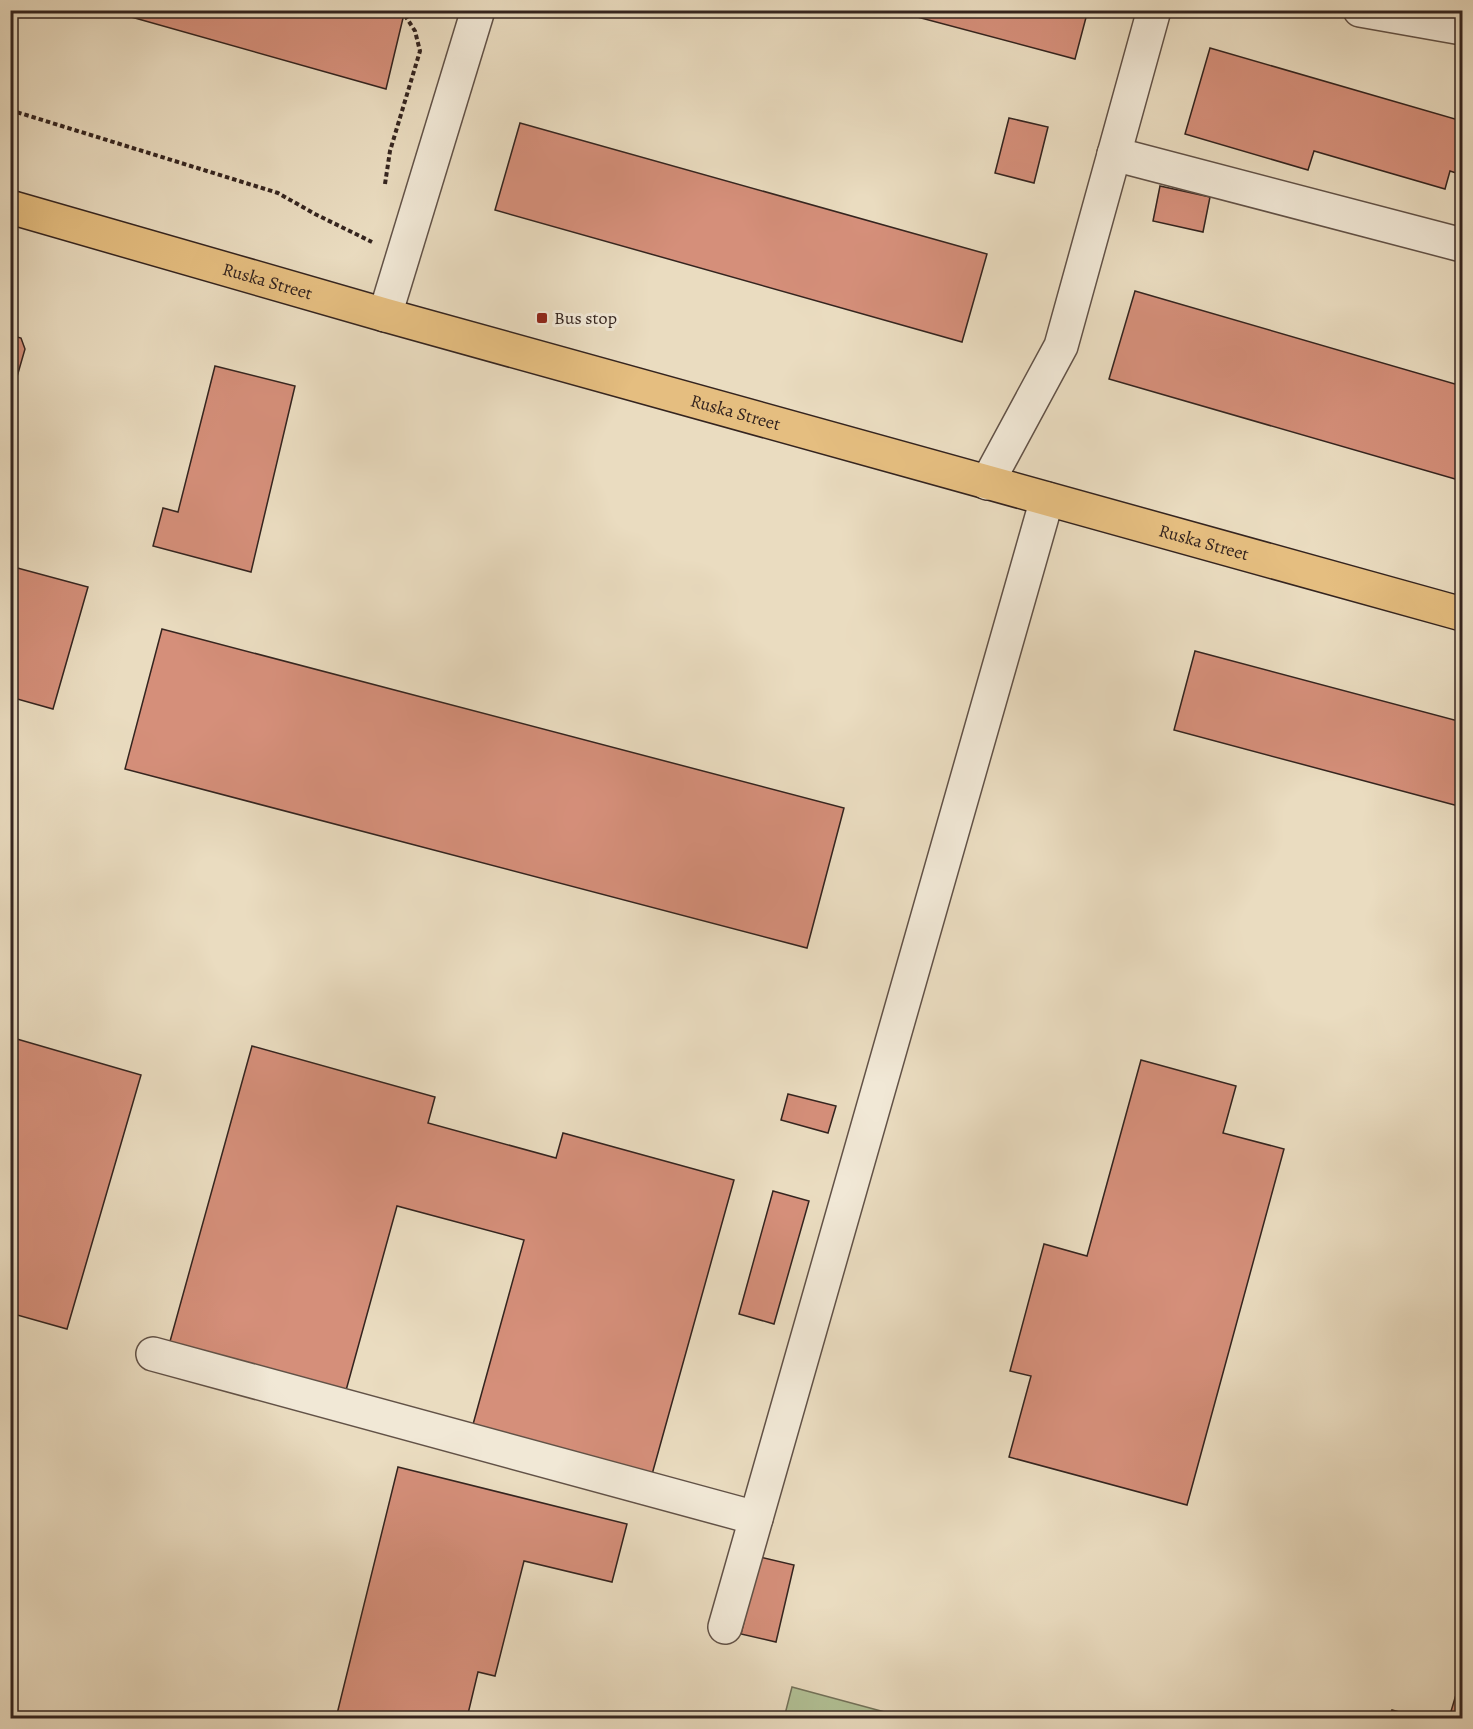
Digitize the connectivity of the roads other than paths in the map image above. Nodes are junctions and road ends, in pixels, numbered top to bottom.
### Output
1 (478, 10) edge
2 (1154, 10) edge
3 (1360, 10) edge
4 (1462, 28) edge
5 (1114, 154) junction
6 (10, 207) edge
7 (1462, 245) edge
8 (385, 315) junction
9 (987, 483) junction
10 (1047, 499) junction
11 (1462, 614) edge
12 (153, 1354) dead end
13 (756, 1518) junction
14 (726, 1626) dead end

1 - 8 street
2 - 5 street
3 - 4 street
5 - 7 street
5 - 9 street
6 - 8 main road, Ruska Street
8 - 9 main road, Ruska Street
9 - 10 main road, Ruska Street
10 - 11 main road, Ruska Street
10 - 13 street
12 - 13 street
13 - 14 street

